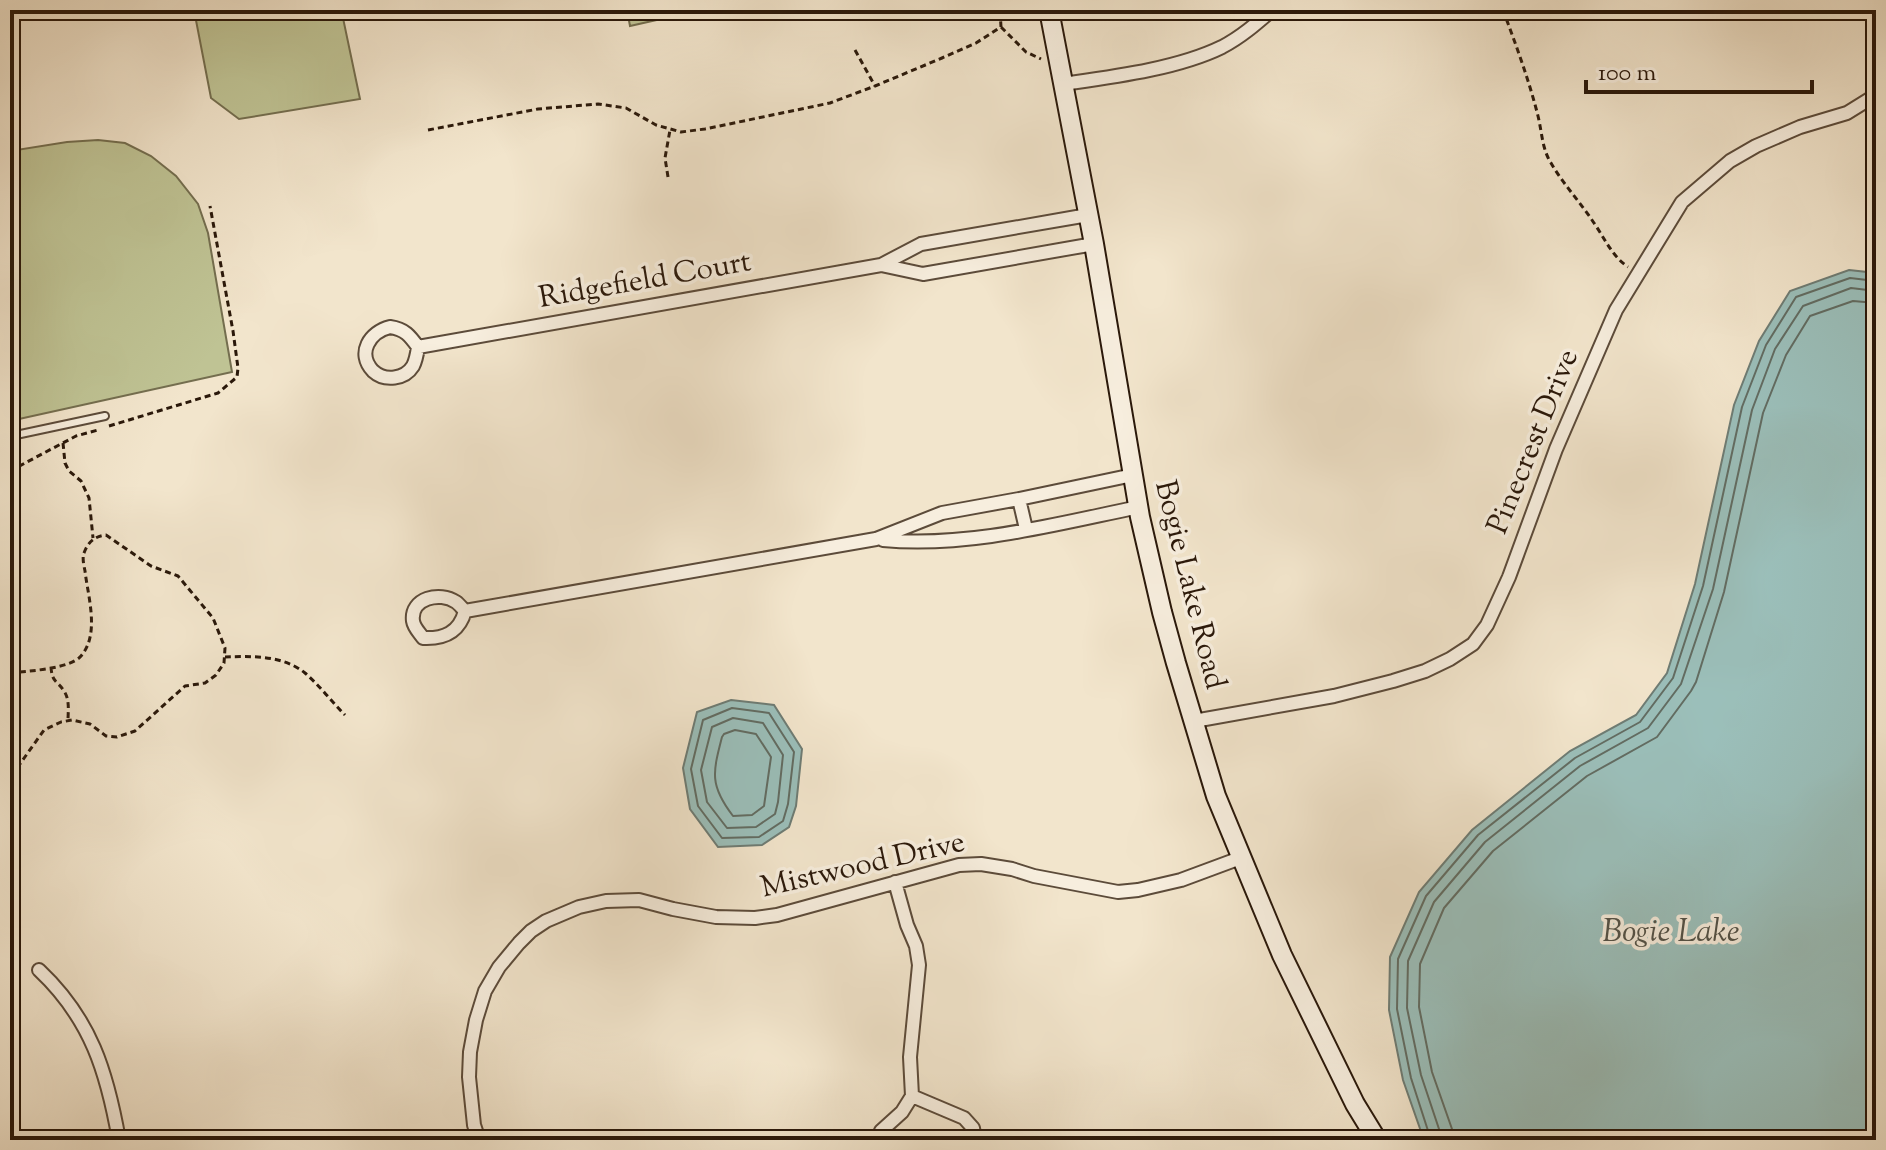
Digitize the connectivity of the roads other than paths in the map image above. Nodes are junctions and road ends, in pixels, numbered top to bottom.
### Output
1 (1049, 10) edge
2 (1272, 10) edge
3 (1062, 76) junction
4 (1876, 95) edge
5 (1088, 215) junction
6 (1094, 244) junction
7 (881, 265) junction
8 (418, 347) junction
9 (105, 416) dead end
10 (10, 433) edge
11 (1133, 475) junction
12 (1019, 499) junction
13 (1139, 507) junction
14 (1026, 529) junction
15 (876, 539) junction
16 (465, 611) dead end
17 (1194, 721) junction
18 (1243, 857) junction
19 (895, 882) junction
20 (39, 970) dead end
21 (912, 1096) junction
22 (119, 1140) edge
23 (479, 1140) edge
24 (877, 1140) edge
25 (975, 1140) edge
26 (1377, 1140) edge

1 - 3 main road, Bogie Lake Road
2 - 3 street
3 - 5 main road, Bogie Lake Road
4 - 17 street, Pinecrest Drive
5 - 6 main road, Bogie Lake Road
5 - 7 street, Ridgefield Court
6 - 7 street, Ridgefield Court
6 - 11 main road, Bogie Lake Road
7 - 8 street, Ridgefield Court
8 - 8 street
9 - 10 lane
11 - 12 street
11 - 13 main road, Bogie Lake Road
12 - 14 street
12 - 15 street
13 - 14 street
13 - 17 main road, Bogie Lake Road
14 - 15 street
15 - 16 street
17 - 18 main road, Bogie Lake Road
18 - 19 street, Mistwood Drive
18 - 26 main road, Bogie Lake Road
19 - 21 street
19 - 23 street, Mistwood Drive
20 - 22 street
21 - 24 street
21 - 25 street

